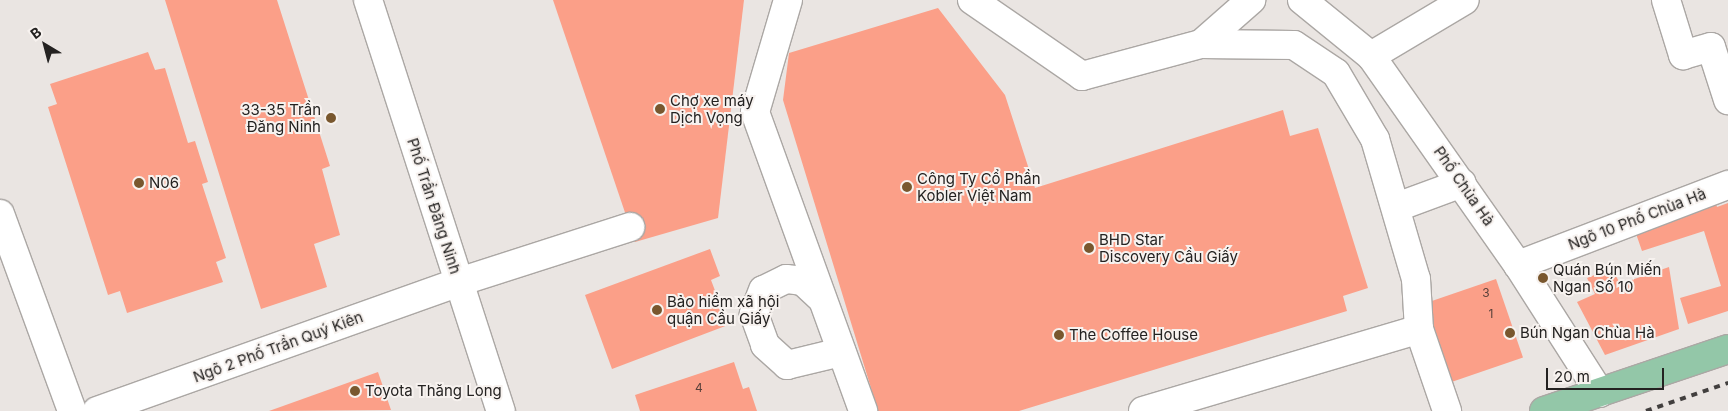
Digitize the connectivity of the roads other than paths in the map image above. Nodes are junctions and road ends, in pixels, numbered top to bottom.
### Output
1 (368, 0) edge
2 (788, 0) edge
3 (972, 0) edge
4 (1251, 0) edge
5 (1465, 0) edge
6 (1666, 0) edge
7 (1314, 4) edge
8 (1201, 44) junction
9 (1371, 56) junction
10 (1728, 100) edge
11 (1462, 183) junction
12 (1728, 185) edge
13 (1397, 207) junction
14 (0, 214) edge
15 (630, 227) dead end
16 (1518, 265) junction
17 (459, 282) junction
18 (822, 299) junction
19 (1419, 329) junction
20 (1728, 349) edge
21 (841, 352) junction
22 (1600, 393) junction
23 (72, 411) edge
24 (97, 411) edge
25 (501, 411) edge
26 (863, 411) edge
27 (1143, 411) edge
28 (1447, 411) edge
29 (1544, 411) edge

1 - 17 street, Phố Trần Đăng Ninh
2 - 18 street
3 - 8 street
4 - 8 street
5 - 9 street
6 - 10 street
7 - 9 street, Phố Chùa Hà
8 - 13 street
9 - 11 street, Phố Chùa Hà
11 - 13 street
11 - 16 street, Phố Chùa Hà
12 - 16 street, Ngõ 10 Phố Chùa Hà
13 - 19 street
14 - 23 street
15 - 17 street, Ngõ 2 Phố Trần Quý Kiên
16 - 22 street, Phố Chùa Hà
17 - 24 street, Ngõ 2 Phố Trần Quý Kiên
17 - 25 street, Phố Trần Đăng Ninh
18 - 21 street
18 - 21 street
19 - 27 street
19 - 28 street
20 - 22 main road
21 - 26 street
22 - 29 main road

